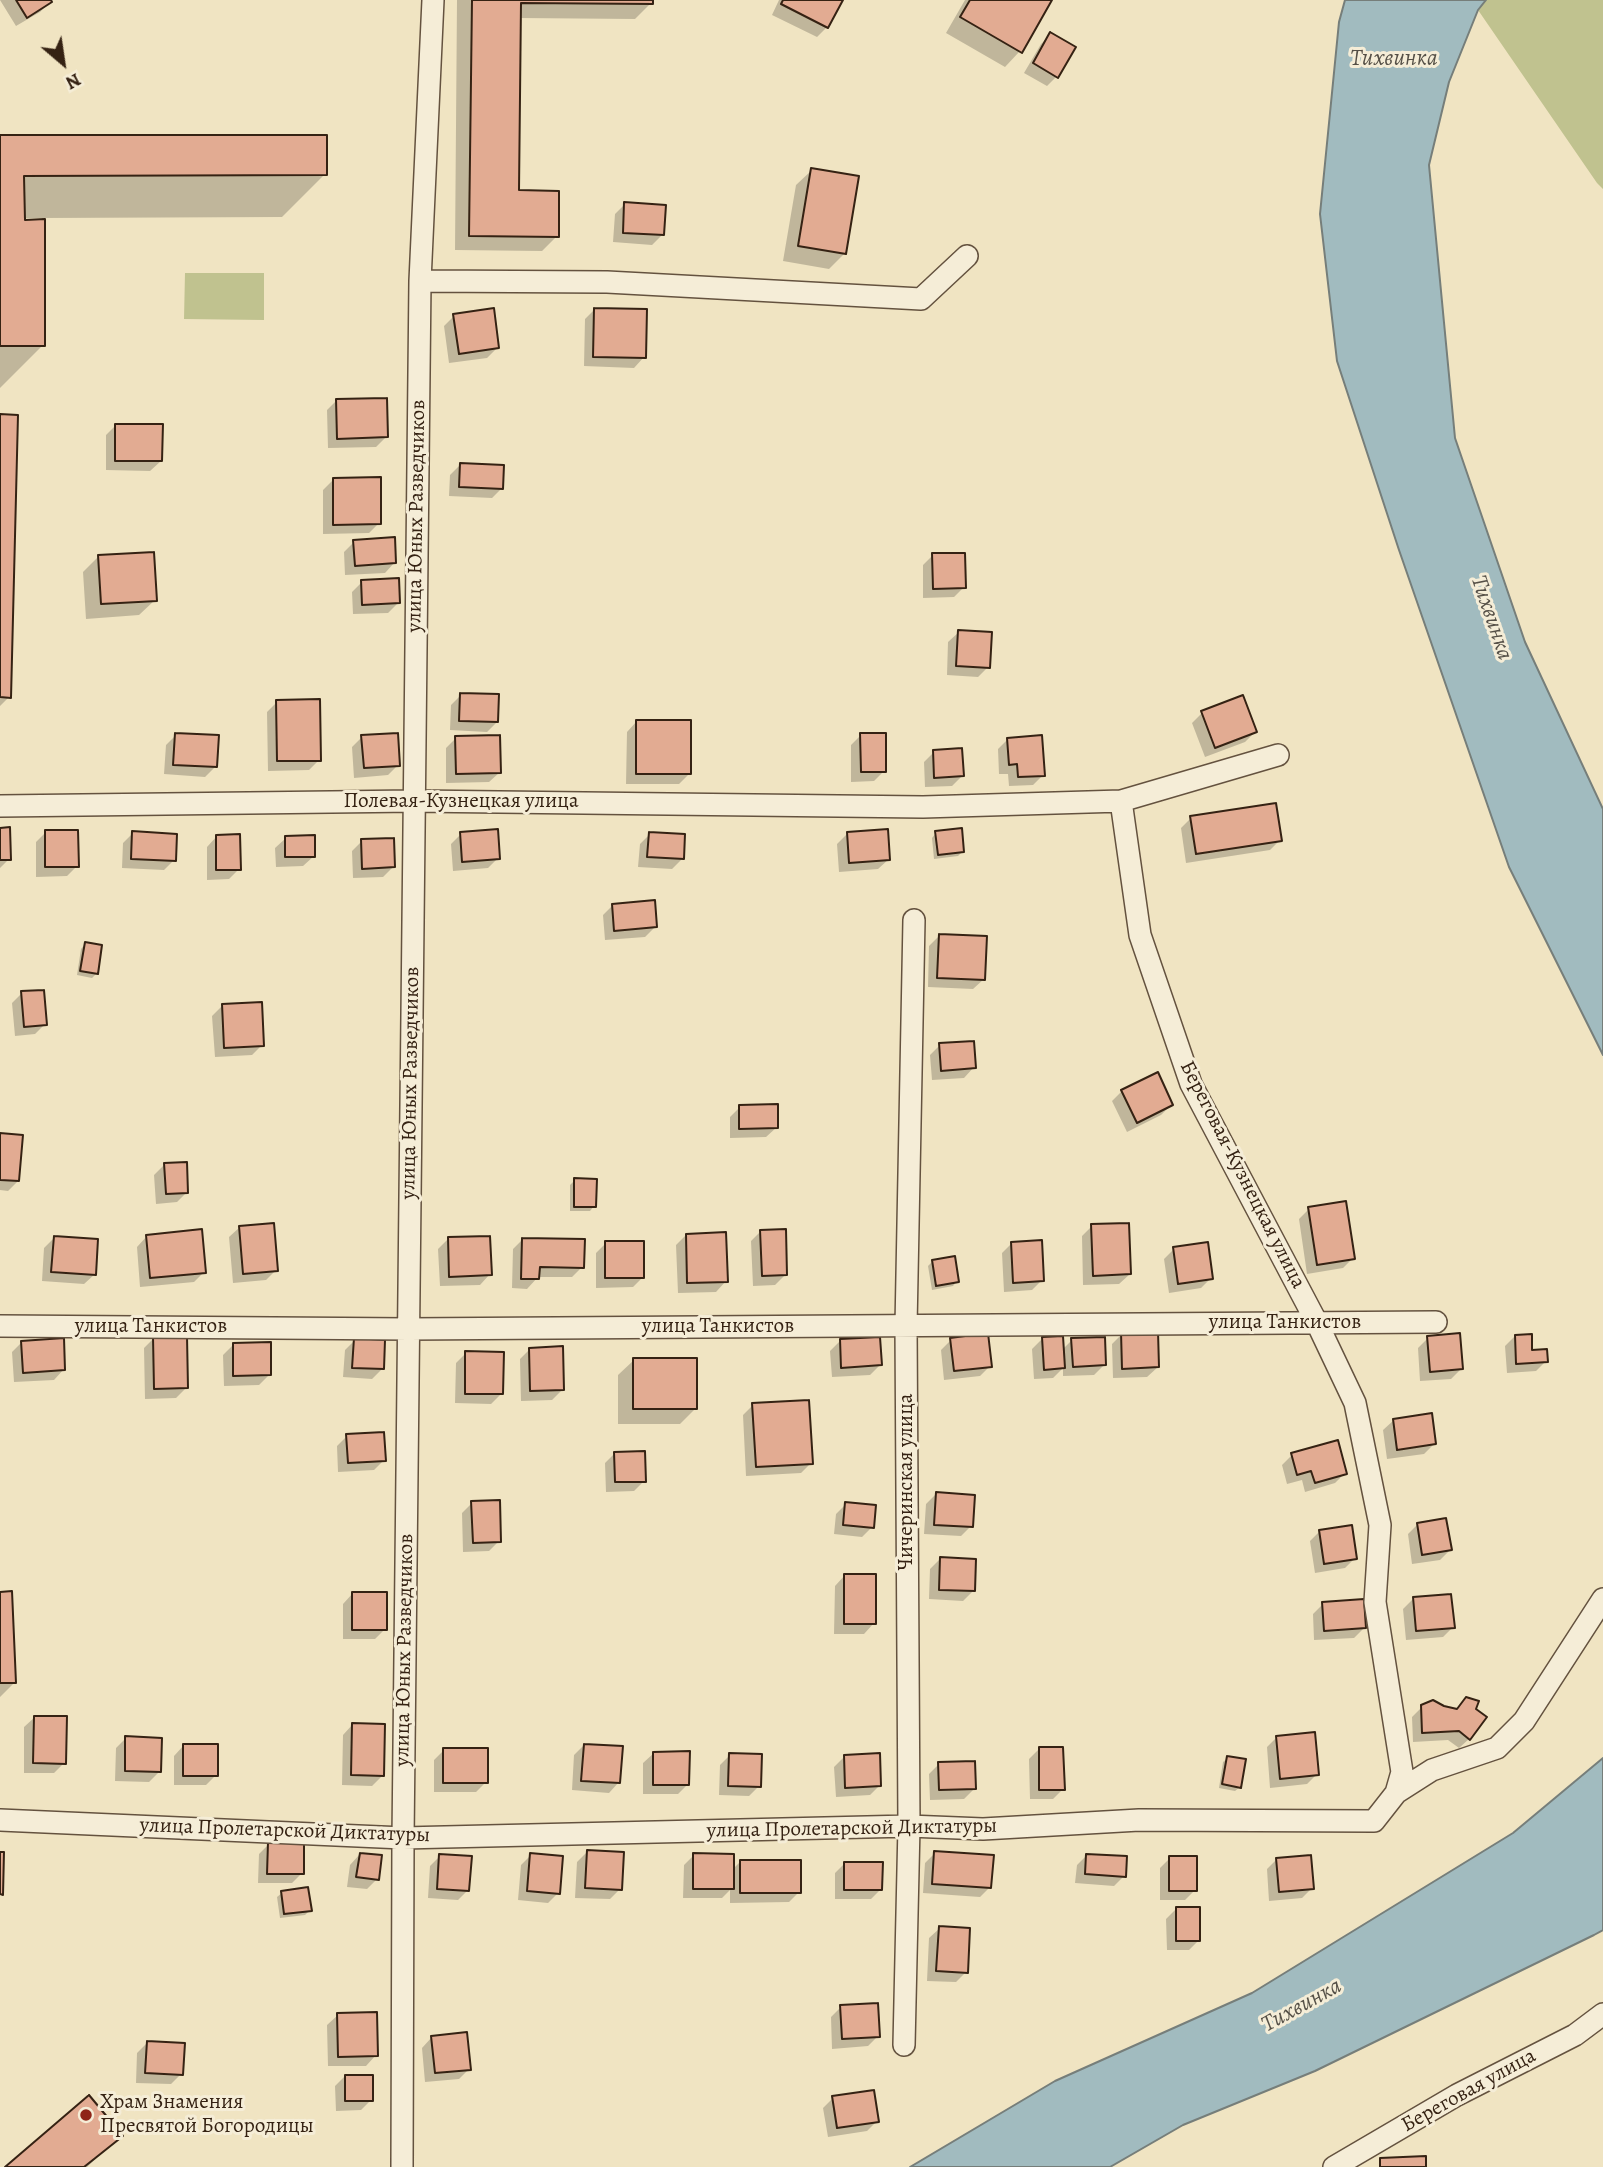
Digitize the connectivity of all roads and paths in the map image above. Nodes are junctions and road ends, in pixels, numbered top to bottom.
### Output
1 (433, 0) edge
2 (967, 256) dead end
3 (420, 281) junction
4 (1278, 755) dead end
5 (414, 801) junction
6 (1121, 801) junction
7 (0, 806) edge
8 (914, 920) dead end
9 (1436, 1322) dead end
10 (1317, 1323) junction
11 (0, 1325) edge
12 (906, 1326) junction
13 (409, 1329) junction
14 (1603, 1599) edge
15 (1396, 1793) junction
16 (0, 1821) edge
17 (909, 1826) junction
18 (403, 1838) junction
19 (1603, 2014) edge
20 (904, 2045) dead end
21 (1343, 2165) edge
22 (402, 2167) edge

1 - 3 street, улица Юных Разведчиков
2 - 3 street
3 - 5 street, улица Юных Разведчиков
4 - 6 street, Полевая-Кузнецкая улица
5 - 6 street, Полевая-Кузнецкая улица
5 - 7 street, Полевая-Кузнецкая улица
5 - 13 street, улица Юных Разведчиков
6 - 10 street, Береговая-Кузнецкая улица
8 - 12 street, Чичеринская улица
9 - 10 street, улица Танкистов
10 - 12 street, улица Танкистов
10 - 15 street, Береговая-Кузнецкая улица
11 - 13 street, улица Танкистов
12 - 13 street, улица Танкистов
12 - 17 street, Чичеринская улица
13 - 18 street, улица Юных Разведчиков
14 - 15 street, улица Пролетарской Диктатуры
15 - 17 street, улица Пролетарской Диктатуры
16 - 18 street, улица Пролетарской Диктатуры
17 - 18 street, улица Пролетарской Диктатуры
17 - 20 street, Чичеринская улица
18 - 22 street, улица Юных Разведчиков
19 - 21 street, Береговая улица

